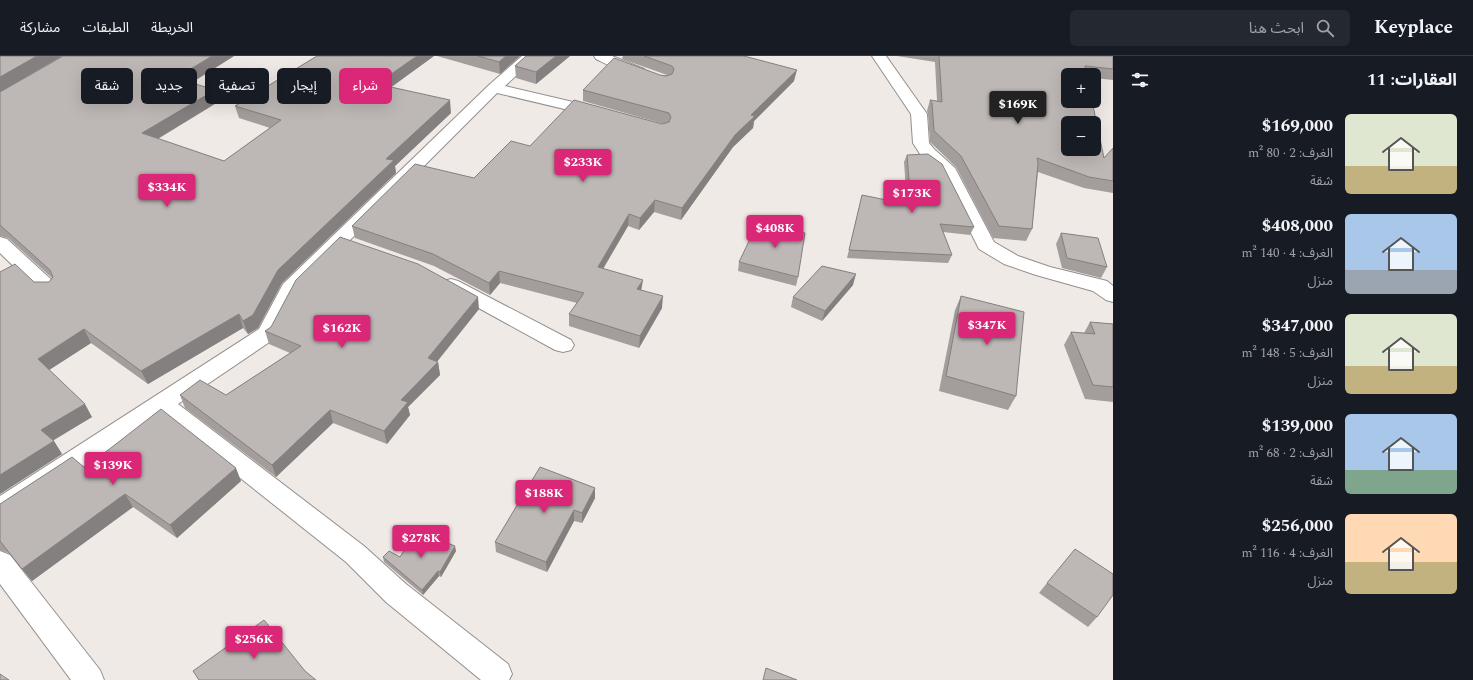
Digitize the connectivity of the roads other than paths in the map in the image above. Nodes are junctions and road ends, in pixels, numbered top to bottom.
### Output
1 (530, 56) edge
2 (601, 56) edge
3 (880, 56) edge
4 (650, 76) edge
5 (494, 88) junction
6 (612, 115) edge
7 (339, 241) junction
8 (0, 243) edge
9 (360, 248) edge
10 (433, 275) edge
11 (49, 289) edge
12 (1113, 296) edge
13 (563, 345) dead end
14 (162, 403) junction
15 (0, 509) edge
16 (0, 563) edge
17 (497, 674) dead end
18 (89, 680) edge

1 - 5 street
2 - 4 street
3 - 12 street
5 - 6 street
5 - 7 street
7 - 9 street
7 - 14 street
8 - 11 street
10 - 13 street
14 - 15 street
14 - 17 street
16 - 18 street

